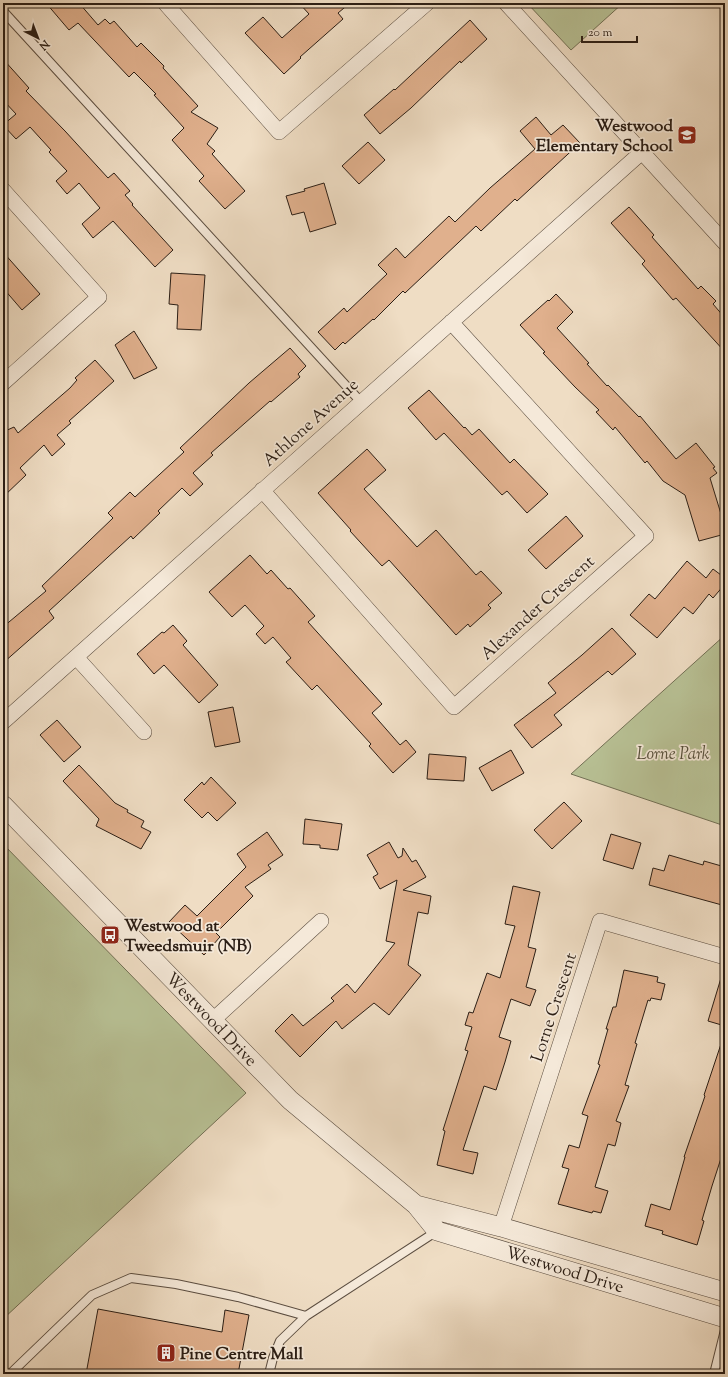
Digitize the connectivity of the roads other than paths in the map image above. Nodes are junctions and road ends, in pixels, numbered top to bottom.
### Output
1 (165, 3) edge
2 (427, 3) edge
3 (506, 3) edge
4 (3, 11) edge
5 (642, 152) junction
6 (3, 190) edge
7 (725, 244) edge
8 (451, 322) junction
9 (3, 383) edge
10 (361, 402) junction
11 (262, 490) junction
12 (76, 657) junction
13 (3, 722) edge
14 (144, 732) dead end
15 (3, 805) edge
16 (321, 921) dead end
17 (725, 957) edge
18 (213, 1020) junction
19 (416, 1204) junction
20 (501, 1227) junction
21 (437, 1231) junction
22 (725, 1292) edge
23 (306, 1316) junction
24 (725, 1318) edge
25 (725, 1330) edge
26 (10, 1374) edge
27 (270, 1374) edge
28 (714, 1374) edge

1 - 2 street
3 - 5 street
4 - 10 lane
5 - 7 street
5 - 8 street, Athlone Avenue
6 - 9 street
8 - 10 street, Athlone Avenue
8 - 11 street, Alexander Crescent
10 - 11 street, Athlone Avenue
11 - 12 street, Athlone Avenue
12 - 13 street, Athlone Avenue
12 - 14 street
15 - 18 street, Westwood Drive
16 - 18 street
17 - 20 street, Lorne Crescent
18 - 19 street, Westwood Drive
19 - 20 street, Westwood Drive
19 - 21 street, Westwood Drive
20 - 22 street, Westwood Drive
21 - 23 lane
21 - 24 street, Westwood Drive
23 - 26 lane
23 - 27 lane
25 - 28 lane

